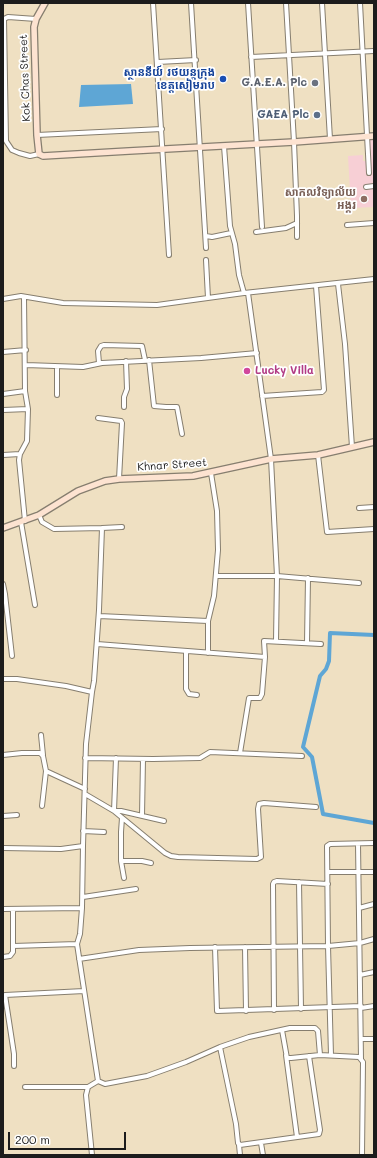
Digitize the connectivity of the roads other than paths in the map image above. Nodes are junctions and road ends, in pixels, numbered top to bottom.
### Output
1 (45, 3) edge
2 (153, 3) edge
3 (192, 3) edge
4 (248, 3) edge
5 (286, 3) edge
6 (322, 3) edge
7 (360, 3) edge
8 (36, 19) junction
9 (363, 51) junction
10 (374, 51) edge
11 (325, 53) junction
12 (288, 55) junction
13 (251, 57) junction
14 (196, 60) junction
15 (158, 62) junction
16 (162, 129) junction
17 (37, 135) junction
18 (371, 136) edge
19 (330, 139) junction
20 (294, 142) junction
21 (257, 144) junction
22 (224, 146) junction
23 (200, 147) junction
24 (163, 149) junction
25 (39, 154) junction
26 (369, 173) dead end
27 (374, 186) edge
28 (366, 187) dead end
29 (297, 223) junction
30 (374, 223) edge
31 (347, 225) dead end
32 (262, 228) dead end
33 (256, 232) dead end
34 (231, 233) junction
35 (206, 236) junction
36 (297, 237) dead end
37 (206, 248) dead end
38 (169, 255) dead end
39 (206, 260) dead end
40 (374, 279) edge
41 (338, 284) junction
42 (316, 286) junction
43 (246, 293) junction
44 (24, 297) junction
45 (208, 298) junction
46 (3, 299) edge
47 (26, 350) junction
48 (3, 352) edge
49 (256, 353) junction
50 (147, 360) junction
51 (126, 361) junction
52 (99, 363) junction
53 (26, 366) junction
54 (57, 367) junction
55 (25, 392) junction
56 (3, 394) edge
57 (57, 395) dead end
58 (262, 396) junction
59 (124, 407) dead end
60 (28, 409) junction
61 (3, 410) edge
62 (98, 418) dead end
63 (182, 434) dead end
64 (374, 442) edge
65 (352, 447) junction
66 (20, 454) junction
67 (3, 455) edge
68 (318, 455) junction
69 (271, 459) junction
70 (211, 473) junction
71 (119, 479) junction
72 (374, 507) edge
73 (359, 508) dead end
74 (38, 516) junction
75 (23, 522) junction
76 (122, 527) dead end
77 (3, 528) edge
78 (102, 528) junction
79 (374, 529) edge
80 (217, 576) junction
81 (277, 576) junction
82 (308, 578) junction
83 (359, 583) dead end
84 (3, 584) edge
85 (35, 605) dead end
86 (99, 616) junction
87 (208, 621) junction
88 (276, 641) junction
89 (307, 642) junction
90 (97, 644) junction
91 (321, 644) dead end
92 (186, 651) junction
93 (208, 653) junction
94 (12, 656) dead end
95 (265, 657) junction
96 (3, 679) edge
97 (92, 692) junction
98 (197, 695) dead end
99 (41, 735) dead end
100 (240, 753) junction
101 (3, 755) edge
102 (43, 756) junction
103 (302, 756) dead end
104 (86, 758) junction
105 (116, 758) junction
106 (143, 759) junction
107 (46, 771) junction
108 (85, 788) junction
109 (85, 794) junction
110 (42, 806) dead end
111 (316, 807) dead end
112 (114, 811) junction
113 (17, 815) dead end
114 (3, 816) edge
115 (142, 816) junction
116 (122, 818) junction
117 (164, 821) dead end
118 (83, 831) junction
119 (104, 832) dead end
120 (374, 843) edge
121 (358, 844) junction
122 (83, 846) junction
123 (3, 848) edge
124 (121, 861) junction
125 (151, 863) dead end
126 (328, 872) junction
127 (359, 872) junction
128 (374, 872) edge
129 (124, 878) dead end
130 (299, 882) junction
131 (328, 884) junction
132 (136, 889) dead end
133 (82, 897) junction
134 (374, 904) edge
135 (82, 908) junction
136 (359, 908) junction
137 (3, 909) edge
138 (13, 909) junction
139 (374, 939) edge
140 (360, 943) junction
141 (77, 944) junction
142 (13, 946) junction
143 (300, 946) junction
144 (328, 946) junction
145 (215, 947) junction
146 (245, 947) junction
147 (272, 947) junction
148 (3, 957) edge
149 (79, 959) junction
150 (374, 972) edge
151 (360, 975) junction
152 (84, 991) junction
153 (374, 1006) edge
154 (361, 1007) junction
155 (330, 1008) junction
156 (301, 1009) junction
157 (246, 1010) junction
158 (274, 1010) junction
159 (282, 1030) junction
160 (270, 1033) junction
161 (283, 1039) junction
162 (361, 1039) junction
163 (374, 1039) edge
164 (220, 1047) junction
165 (286, 1055) junction
166 (320, 1055) junction
167 (332, 1055) junction
168 (309, 1056) junction
169 (361, 1059) junction
170 (14, 1066) dead end
171 (98, 1081) junction
172 (88, 1087) junction
173 (25, 1088) dead end
174 (297, 1137) junction
175 (261, 1143) junction
176 (239, 1144) junction
177 (92, 1155) edge
178 (240, 1155) edge
179 (263, 1155) edge
180 (362, 1155) edge

1 - 8 street, Kok Chas Street
2 - 15 street
3 - 14 street
4 - 13 street
5 - 12 street
6 - 11 street
7 - 9 street
8 - 17 street, Kok Chas Street
8 - 25 street
9 - 10 street
9 - 11 street
9 - 18 street
11 - 12 street
11 - 19 street
12 - 13 street
12 - 20 street
13 - 21 street
14 - 15 street
14 - 23 street
15 - 16 street
16 - 17 street
16 - 24 street
17 - 25 street, Kok Chas Street
18 - 19 street
18 - 26 street
19 - 20 street
20 - 21 street
20 - 29 street
21 - 22 street
21 - 32 street
22 - 23 street
22 - 34 street
23 - 24 street
23 - 35 street
24 - 25 street
24 - 38 street
27 - 28 street
29 - 33 street
29 - 36 street
30 - 31 street
34 - 35 street
34 - 43 street
35 - 37 street
39 - 45 street
40 - 41 street
41 - 42 street
41 - 65 street
42 - 43 street
42 - 58 street
43 - 45 street
43 - 49 street
44 - 45 street
44 - 46 street
44 - 47 street
47 - 48 street
47 - 53 street
49 - 50 street
49 - 58 street
50 - 51 street
50 - 52 street
50 - 63 street
51 - 52 street
51 - 59 street
52 - 54 street
53 - 54 street
53 - 55 street
54 - 57 street
55 - 56 street
55 - 60 street
58 - 69 street
60 - 61 street
60 - 66 street
62 - 71 street
64 - 65 street, Khnar Street
65 - 68 street, Khnar Street
66 - 67 street
66 - 75 street
68 - 69 street, Khnar Street
68 - 79 street
69 - 70 street, Khnar Street
69 - 81 street
70 - 71 street, Khnar Street
70 - 80 street
71 - 74 street, Khnar Street
72 - 73 street
74 - 75 street, Khnar Street
74 - 78 street
75 - 77 street, Khnar Street
75 - 85 street
76 - 78 street
78 - 86 street
80 - 81 street
80 - 87 street
81 - 82 street
81 - 88 street
82 - 83 street
82 - 89 street
84 - 94 street
86 - 87 street
86 - 90 street
87 - 93 street
88 - 89 street
88 - 95 street
89 - 91 street
90 - 92 street
90 - 97 street
92 - 93 street
92 - 98 street
93 - 95 street
95 - 100 street
96 - 97 street
97 - 104 street
99 - 102 street
100 - 103 street
100 - 106 street
101 - 102 street
102 - 107 street
104 - 105 street
104 - 108 street
105 - 106 street
105 - 112 street
106 - 115 street
107 - 108 street
107 - 110 street
108 - 109 street
109 - 112 street
109 - 118 street
111 - 116 street
112 - 115 street
112 - 116 street
113 - 114 street
115 - 117 street
116 - 124 street
118 - 119 street
118 - 122 street
120 - 121 street
121 - 126 street
121 - 127 street
122 - 123 street
122 - 133 street
124 - 125 street
124 - 129 street
126 - 127 street
126 - 131 street
127 - 128 street
127 - 136 street
130 - 131 street
130 - 143 street
130 - 147 street
131 - 144 street
132 - 133 street
133 - 135 street
134 - 136 street
135 - 138 street
135 - 141 street
136 - 140 street
137 - 138 street
138 - 142 street
139 - 140 street
140 - 144 street
140 - 151 street
141 - 142 street
141 - 149 street
142 - 148 street
143 - 144 street
143 - 147 street
143 - 156 street
144 - 155 street
145 - 146 street
145 - 149 street
145 - 157 street
146 - 147 street
146 - 157 street
147 - 158 street
149 - 152 street
150 - 151 street
151 - 154 street
152 - 170 street
152 - 171 street
153 - 154 street
154 - 155 street
154 - 162 street
155 - 156 street
155 - 167 street
156 - 158 street
157 - 158 street
159 - 160 street
159 - 161 street
159 - 166 street
160 - 161 street
160 - 164 street
161 - 165 street
162 - 163 street
162 - 169 street
164 - 171 street
164 - 176 street
165 - 168 street
165 - 174 street
166 - 167 street
166 - 168 street
167 - 169 street
168 - 174 street
169 - 180 street
171 - 172 street
172 - 173 street
172 - 177 street
174 - 175 street
175 - 176 street
175 - 179 street
176 - 178 street

